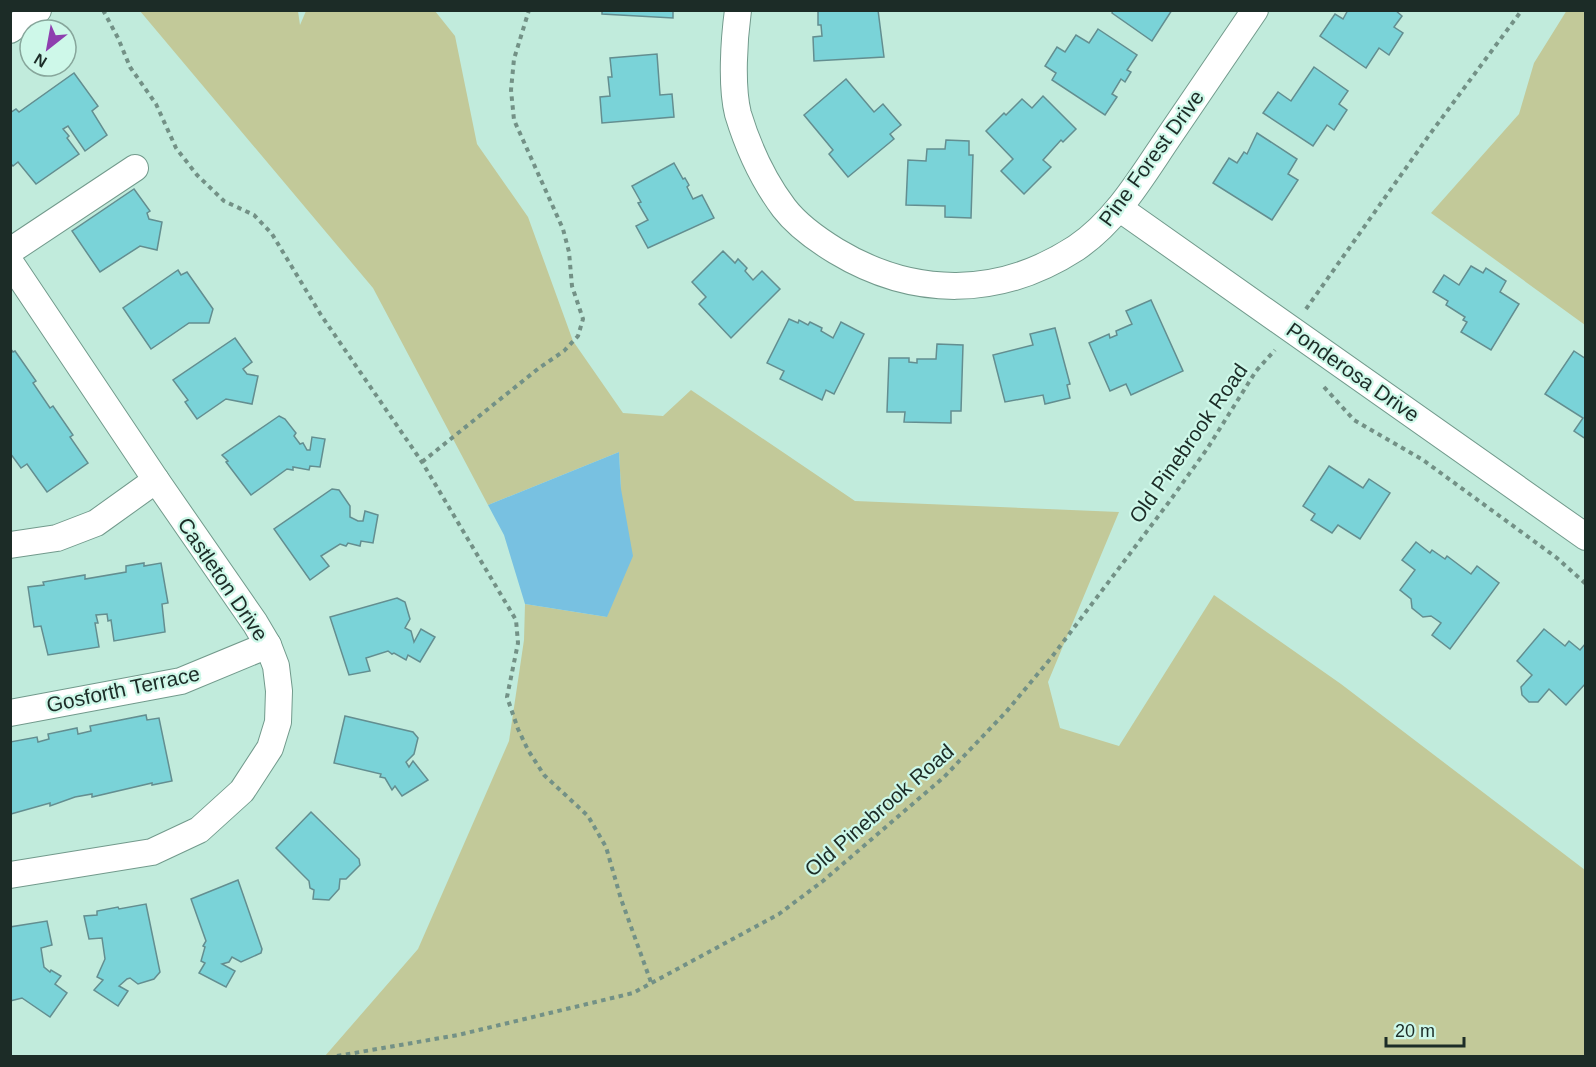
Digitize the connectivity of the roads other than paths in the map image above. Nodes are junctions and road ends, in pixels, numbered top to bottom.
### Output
1 (38, 10) edge
2 (738, 10) edge
3 (1256, 10) edge
4 (10, 30) edge
5 (135, 168) dead end
6 (1119, 208) junction
7 (10, 251) edge
8 (10, 262) edge
9 (156, 480) junction
10 (1586, 537) edge
11 (10, 545) edge
12 (268, 645) junction
13 (10, 713) edge
14 (10, 875) edge

1 - 4 street
2 - 6 street, Pine Forest Drive
3 - 6 street, Pine Forest Drive
5 - 7 street
6 - 10 street, Ponderosa Drive
8 - 9 street, Castleton Drive
9 - 11 street
9 - 12 street, Castleton Drive
12 - 13 street, Gosforth Terrace
12 - 14 street, Castleton Drive

